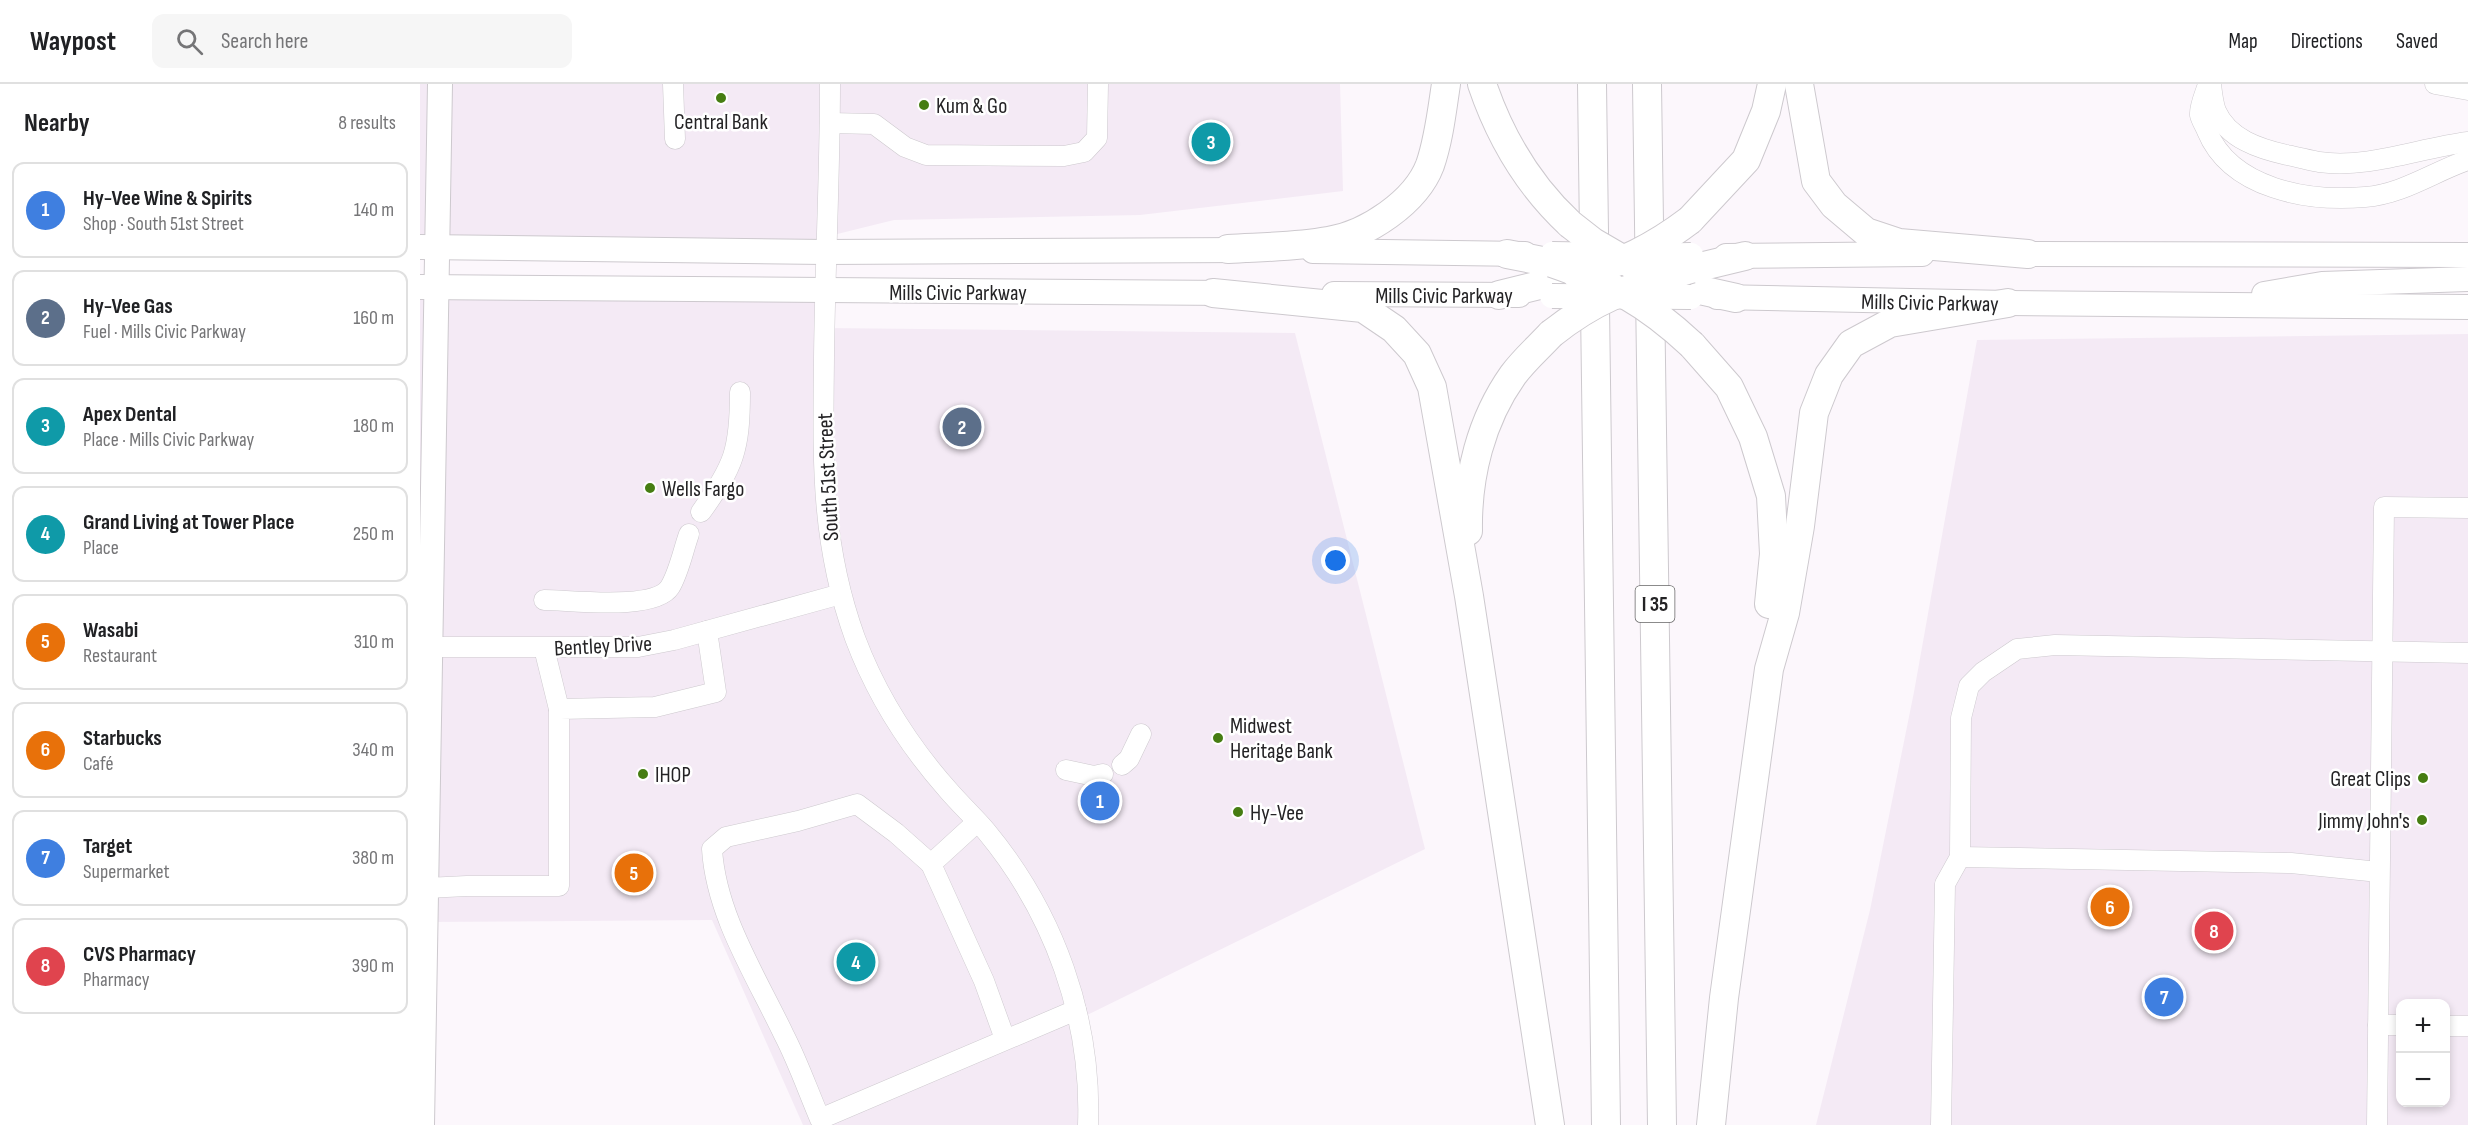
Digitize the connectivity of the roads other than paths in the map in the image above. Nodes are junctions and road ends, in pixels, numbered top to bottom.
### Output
1 (440, 84) edge
2 (673, 84) edge
3 (830, 84) edge
4 (1098, 84) edge
5 (1446, 84) edge
6 (1482, 84) edge
7 (1592, 84) edge
8 (1647, 84) edge
9 (1772, 84) edge
10 (1799, 84) edge
11 (2210, 84) edge
12 (2434, 84) edge
13 (2468, 90) edge
14 (830, 123) junction
15 (675, 139) dead end
16 (2468, 142) edge
17 (2468, 160) edge
18 (429, 247) edge
19 (1228, 249) junction
20 (825, 252) junction
21 (1507, 254) joint
22 (2028, 254) junction
23 (2468, 255) edge
24 (1745, 256) joint
25 (1624, 257) junction
26 (1583, 273) junction
27 (1552, 274) junction
28 (1691, 277) junction
29 (1662, 278) junction
30 (2468, 279) edge
31 (429, 287) edge
32 (825, 291) junction
33 (1213, 293) junction
34 (1499, 295) joint
35 (1620, 295) junction
36 (1736, 298) joint
37 (2008, 303) junction
38 (2205, 305) junction
39 (2468, 307) edge
40 (740, 393) dead end
41 (2468, 508) edge
42 (701, 512) dead end
43 (689, 534) dead end
44 (841, 594) junction
45 (1469, 596) junction
46 (544, 600) dead end
47 (706, 631) junction
48 (431, 647) junction
49 (544, 648) junction
50 (2381, 651) junction
51 (2468, 653) edge
52 (1769, 669) junction
53 (559, 709) junction
54 (1141, 734) dead end
55 (1122, 765) dead end
56 (1066, 770) dead end
57 (1103, 774) dead end
58 (977, 822) junction
59 (1960, 856) junction
60 (931, 864) junction
61 (2379, 872) junction
62 (426, 888) junction
63 (1076, 1010) junction
64 (2378, 1025) junction
65 (2396, 1025) edge
66 (2450, 1026) edge
67 (2468, 1026) edge
68 (1005, 1039) junction
69 (421, 1076) edge
70 (422, 1125) edge
71 (1088, 1125) edge
72 (1550, 1125) edge
73 (1606, 1125) edge
74 (1662, 1125) edge
75 (1711, 1125) edge
76 (1941, 1125) edge
77 (2377, 1125) edge

1 - 18 main road
2 - 15 street
3 - 14 street, South 51st Street
4 - 14 street
5 - 19 highway
6 - 25 highway, bridge
7 - 73 highway
8 - 74 highway, I 35
9 - 25 highway, bridge
10 - 22 highway
11 - 16 street
11 - 17 street
12 - 13 street
14 - 20 street, South 51st Street
18 - 20 main road, Mills Civic Parkway
18 - 31 main road
19 - 20 main road, Mills Civic Parkway
19 - 21 main road, Mills Civic Parkway
20 - 32 street, South 51st Street
21 - 27 highway
22 - 23 main road, Mills Civic Parkway
22 - 24 main road, Mills Civic Parkway
24 - 28 highway
25 - 26 highway, bridge
25 - 27 main road, bridge
25 - 28 main road, bridge
25 - 29 highway, bridge
26 - 27 highway, bridge
26 - 35 highway, bridge
27 - 34 highway
27 - 35 main road, bridge
28 - 29 highway, bridge
28 - 35 main road, bridge
28 - 36 highway
29 - 35 highway, bridge
30 - 38 main road
31 - 32 main road, Mills Civic Parkway
31 - 48 main road
32 - 33 main road, Mills Civic Parkway
32 - 44 street, South 51st Street
33 - 34 main road, Mills Civic Parkway
33 - 45 highway
35 - 45 highway, bridge
35 - 52 highway, bridge
36 - 37 main road, Mills Civic Parkway
37 - 38 main road, Mills Civic Parkway
37 - 52 highway
38 - 39 main road, Mills Civic Parkway
40 - 42 street
41 - 50 street
43 - 46 street
44 - 47 street, Bentley Drive
44 - 58 street, South 51st Street
45 - 72 highway
47 - 49 street, Bentley Drive
47 - 53 street
48 - 49 street, Bentley Drive
48 - 62 main road
49 - 53 street
50 - 51 street
50 - 59 street
50 - 61 street
52 - 75 highway
53 - 62 street
54 - 55 street
56 - 57 street
58 - 60 street
58 - 63 street, South 51st Street
59 - 61 street
59 - 76 street
60 - 68 street
60 - 68 street
61 - 64 street
62 - 69 main road
63 - 68 street
63 - 71 street, South 51st Street
64 - 65 street
64 - 77 street
66 - 67 street
69 - 70 main road

